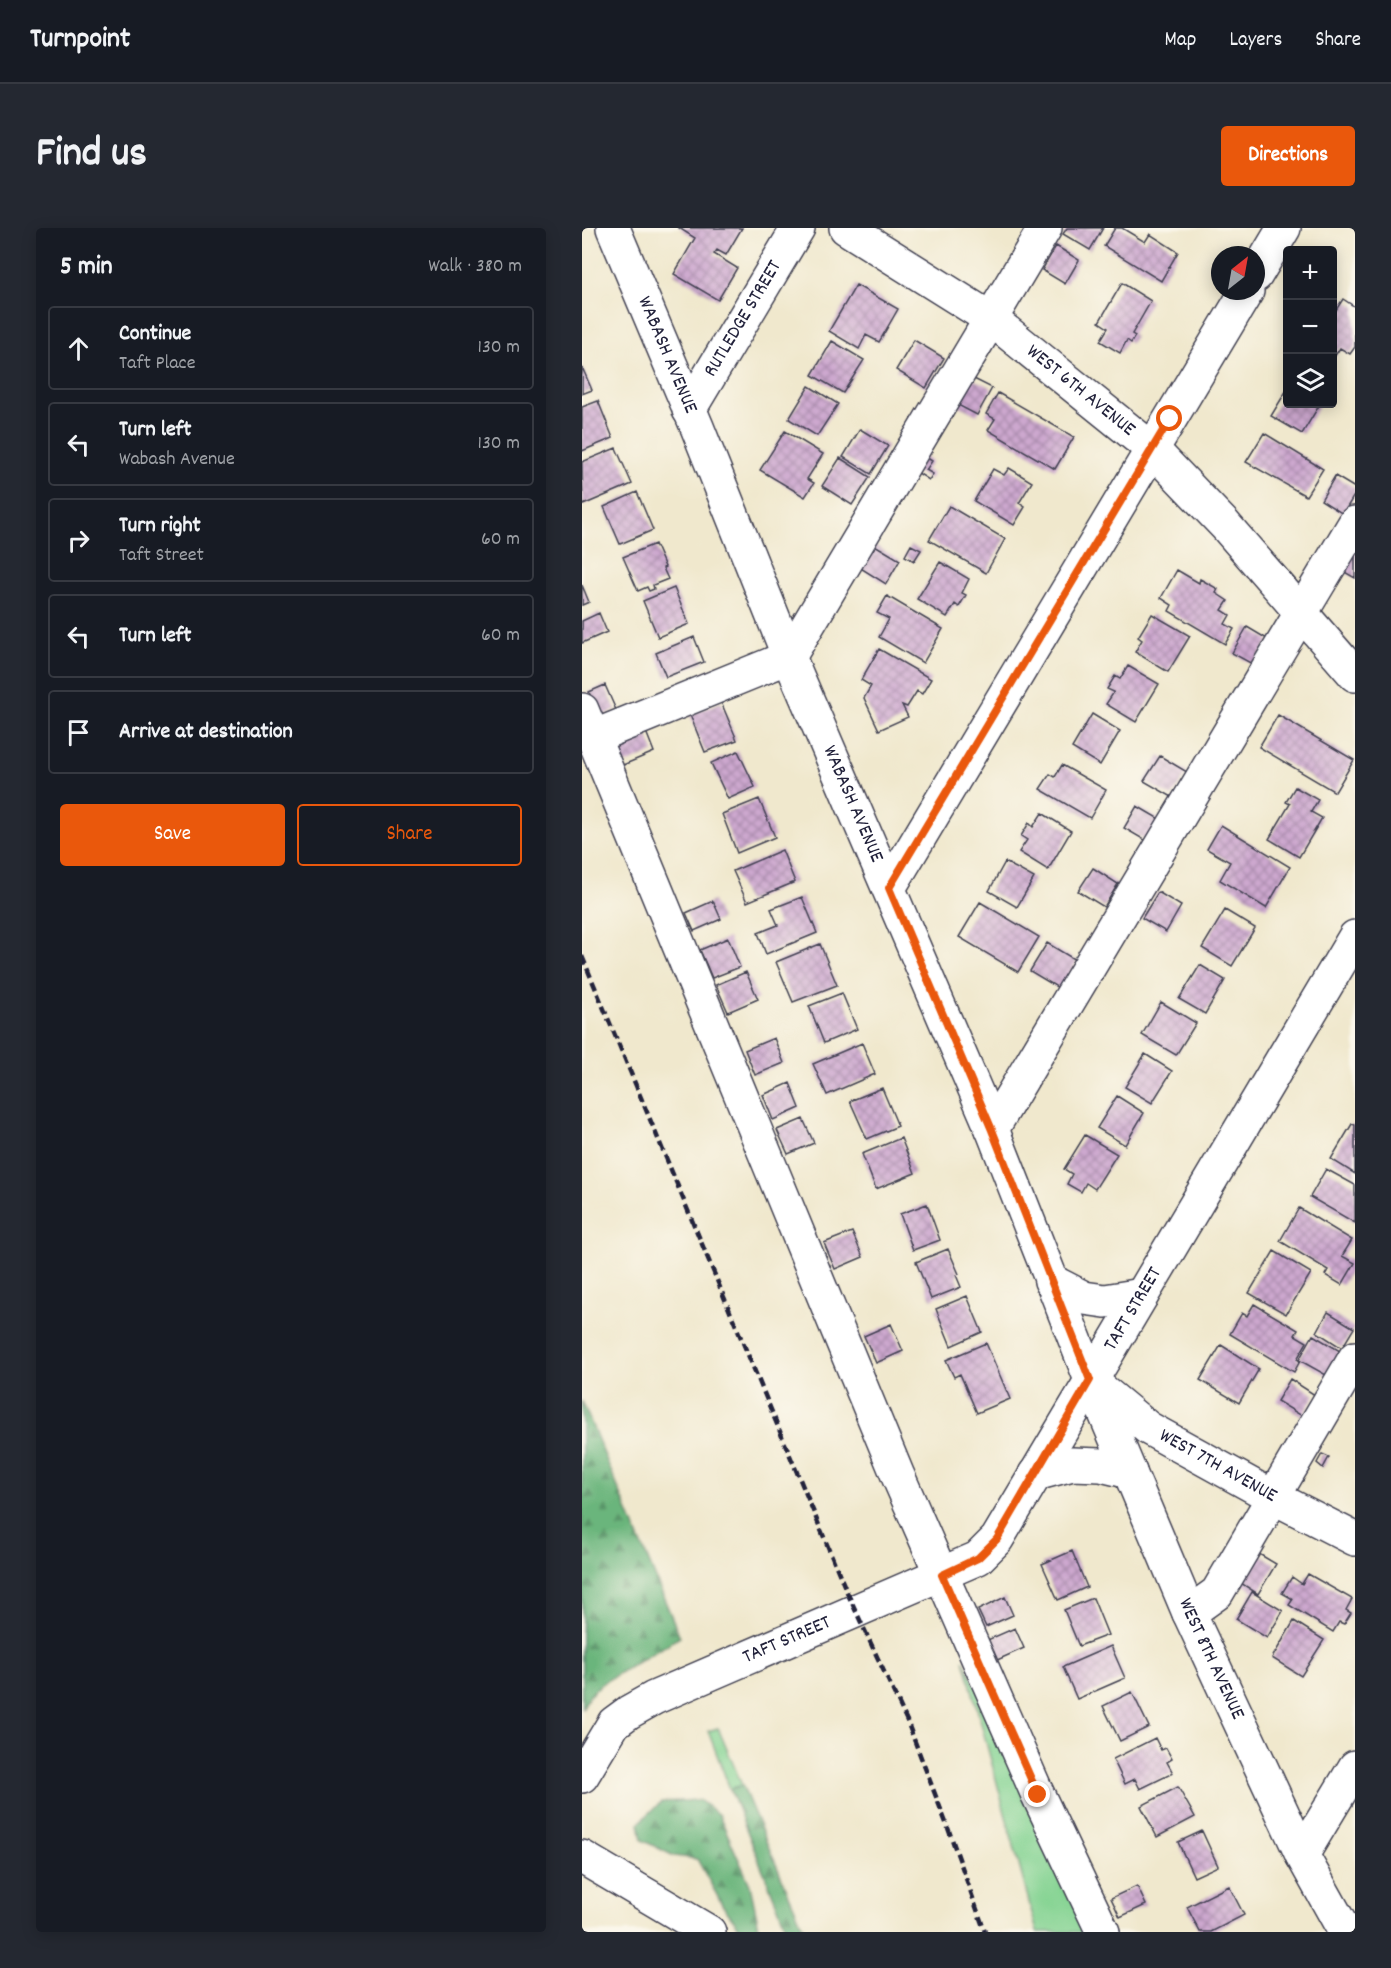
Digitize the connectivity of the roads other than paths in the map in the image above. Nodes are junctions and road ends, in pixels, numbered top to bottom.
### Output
1 (613, 228) edge
2 (798, 228) edge
3 (846, 228) edge
4 (1045, 228) edge
5 (1284, 228) edge
6 (1265, 260) edge
7 (1242, 300) edge
8 (991, 319) junction
9 (689, 410) junction
10 (1152, 449) junction
11 (1355, 524) edge
12 (1302, 612) junction
13 (789, 657) junction
14 (1355, 675) edge
15 (588, 723) edge
16 (889, 888) junction
17 (1355, 937) edge
18 (992, 1130) junction
19 (1051, 1281) junction
20 (1142, 1295) junction
21 (1355, 1358) edge
22 (1090, 1380) junction
23 (1130, 1472) junction
24 (1035, 1474) junction
25 (1273, 1497) junction
26 (1355, 1539) edge
27 (942, 1575) junction
28 (1189, 1613) junction
29 (1355, 1767) edge
30 (582, 1776) edge
31 (1302, 1855) junction
32 (582, 1857) edge
33 (709, 1932) edge
34 (1103, 1932) edge
35 (1345, 1932) edge

1 - 9 street, WABASH AVENUE
2 - 9 street, RUTLEDGE STREET
3 - 8 street, WEST 6TH AVENUE
4 - 8 street
5 - 6 street
7 - 10 street
8 - 10 street, WEST 6TH AVENUE
8 - 13 street
9 - 13 street, WABASH AVENUE
10 - 12 street, WEST 6TH AVENUE
10 - 16 street
11 - 12 street
12 - 14 street, WEST 6TH AVENUE
12 - 18 street
13 - 15 street
13 - 16 street, WABASH AVENUE
15 - 27 street
16 - 18 street, WABASH AVENUE
17 - 20 street, TAFT STREET
18 - 19 street, WABASH AVENUE
19 - 20 street
19 - 22 street, WABASH AVENUE
20 - 22 street, TAFT STREET
21 - 25 street
22 - 23 street, WEST 8TH AVENUE
22 - 24 street, TAFT STREET
22 - 25 street, WEST 7TH AVENUE
23 - 24 street
23 - 28 street, WEST 8TH AVENUE
24 - 27 street, TAFT STREET
25 - 26 street, WEST 7TH AVENUE
25 - 28 street
27 - 30 street, TAFT STREET
27 - 34 street
28 - 31 street, WEST 8TH AVENUE
29 - 31 street
31 - 35 street, WEST 8TH AVENUE
32 - 33 street

